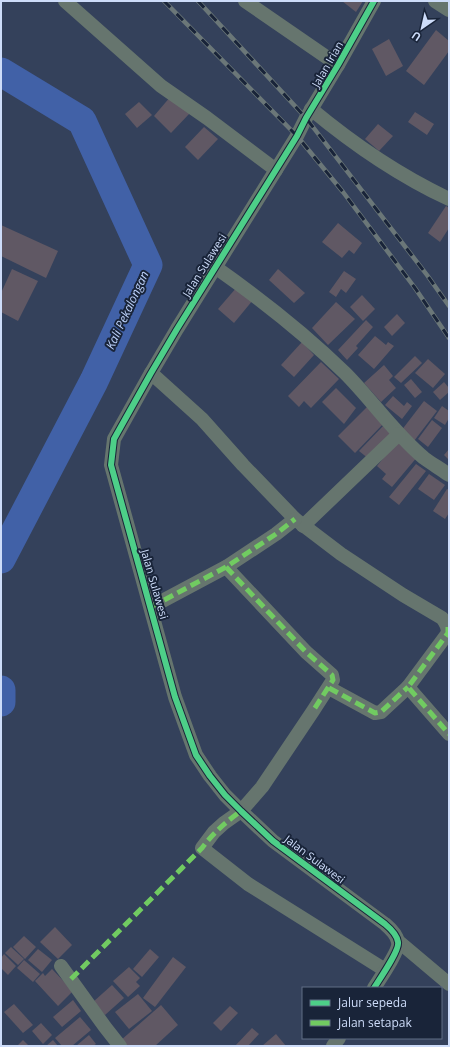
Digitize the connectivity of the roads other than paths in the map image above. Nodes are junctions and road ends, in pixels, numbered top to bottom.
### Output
1 (65, 1) edge
2 (245, 1) edge
3 (374, 1) edge
4 (435, 1) edge
5 (449, 10) edge
6 (338, 65) junction
7 (311, 109) junction
8 (297, 136) joint
9 (276, 170) junction
10 (449, 199) edge
11 (215, 267) junction
12 (151, 373) junction
13 (399, 434) junction
14 (449, 475) edge
15 (299, 522) junction
16 (226, 567) junction
17 (151, 607) junction
18 (408, 687) junction
19 (328, 688) junction
20 (442, 726) edge
21 (240, 811) junction
22 (398, 941) junction
23 (61, 966) dead end
24 (385, 970) junction
25 (449, 984) edge
26 (375, 987) edge
27 (120, 1046) edge

1 - 9 street
2 - 6 street
3 - 6 street, Jalan Irian
4 - 5 street
6 - 7 street, Jalan Irian
7 - 8 street, Jalan Irian
7 - 10 street
8 - 9 street, Jalan Sulawesi
9 - 11 street, Jalan Sulawesi
11 - 12 street, Jalan Sulawesi
11 - 13 street
12 - 15 street
12 - 17 street, Jalan Sulawesi
13 - 14 street
13 - 15 street
15 - 16 street
15 - 18 street
16 - 17 street
16 - 19 street
17 - 21 street, Jalan Sulawesi
18 - 19 street
18 - 20 street
19 - 21 street
21 - 22 street, Jalan Sulawesi
21 - 24 street
22 - 24 street
22 - 25 street, Jalan Sulawesi
23 - 27 street
24 - 26 street

